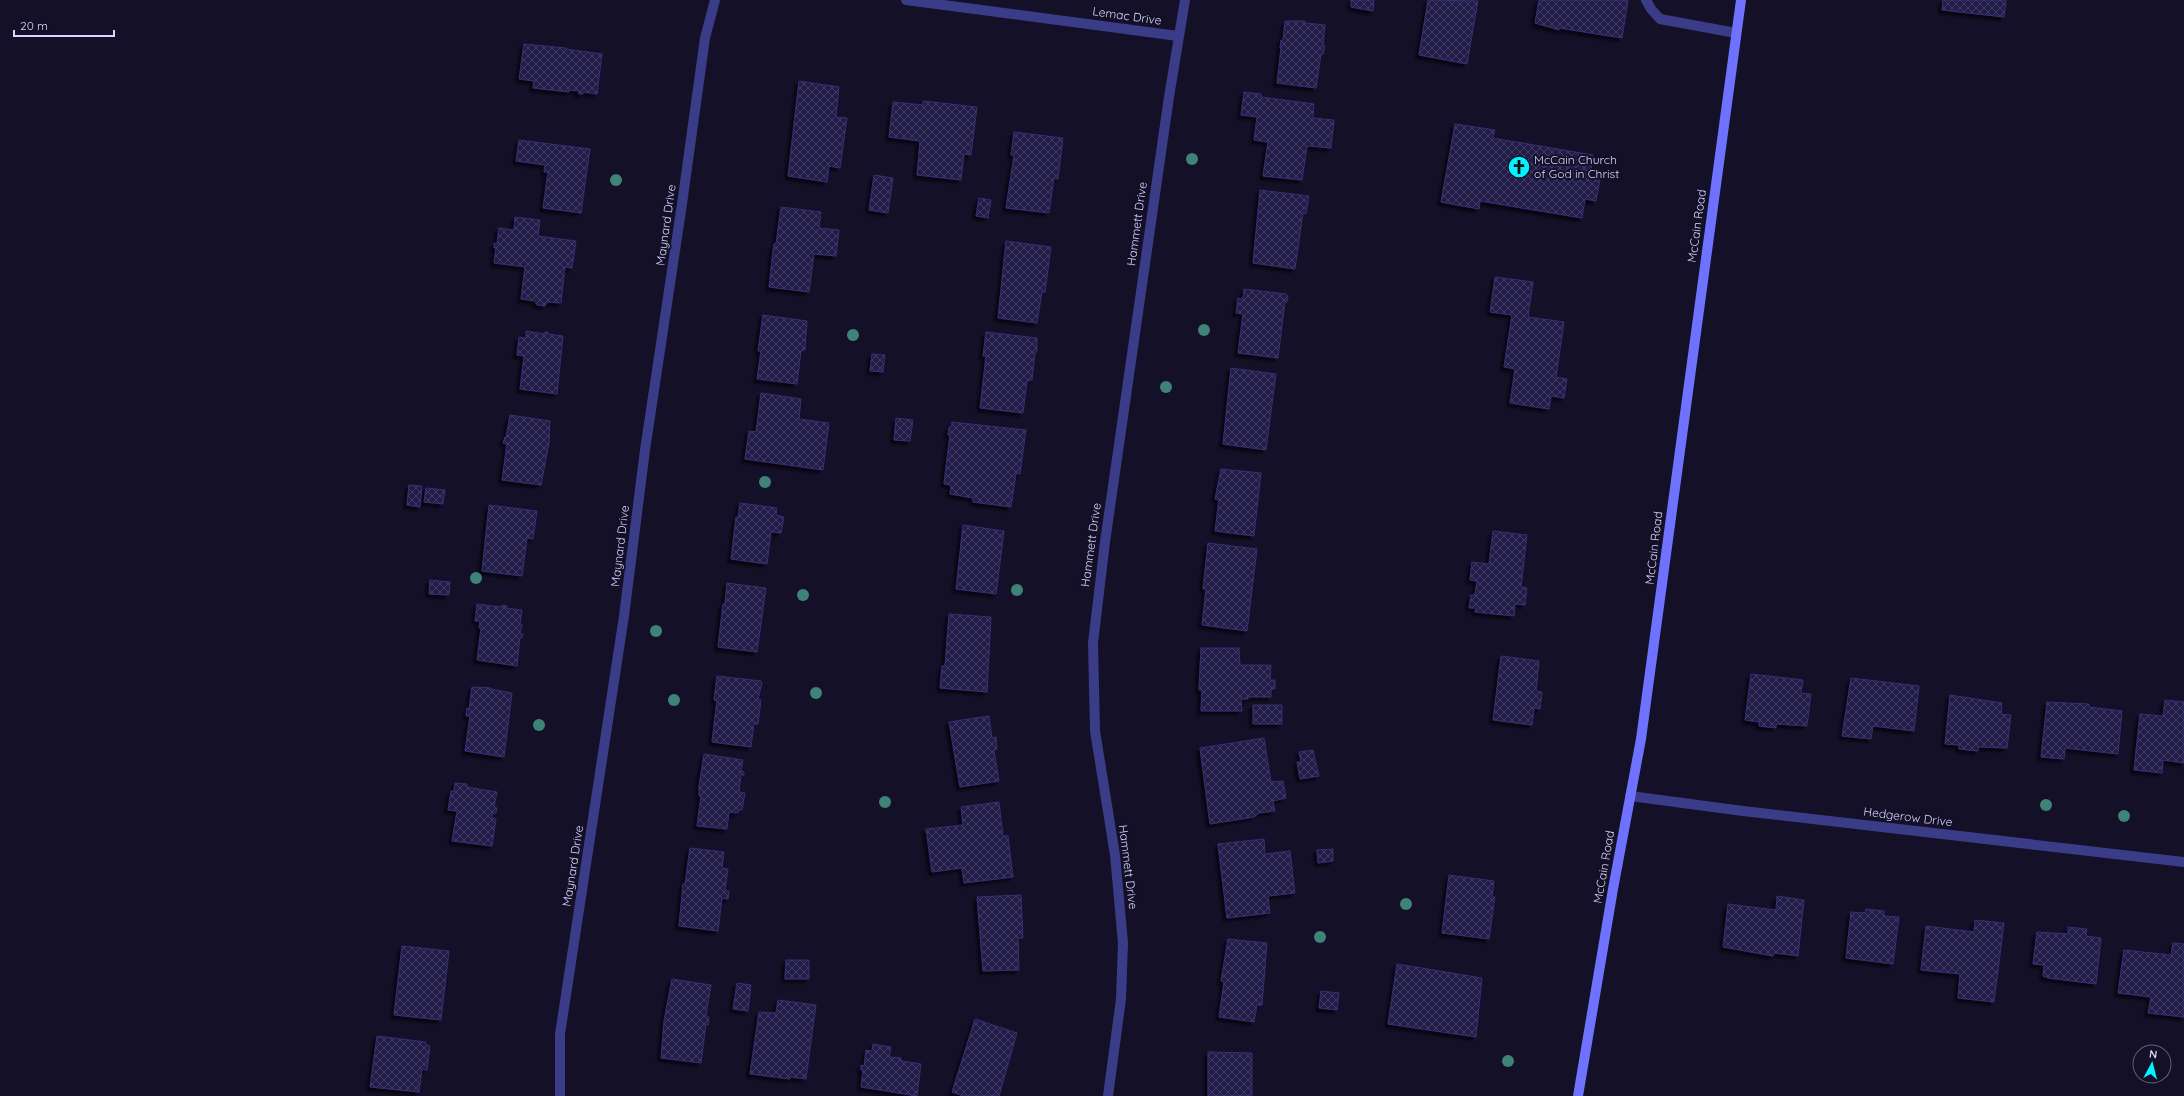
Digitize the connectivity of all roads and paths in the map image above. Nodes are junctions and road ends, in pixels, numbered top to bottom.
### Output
1 (715, 0) edge
2 (906, 0) edge
3 (1185, 0) edge
4 (1646, 0) edge
5 (1741, 0) edge
6 (1736, 33) junction
7 (1178, 36) junction
8 (1630, 796) junction
9 (2184, 862) edge
10 (560, 1096) edge
11 (1108, 1096) edge
12 (1578, 1096) edge

1 - 10 street, Maynard Drive
2 - 7 street, Lemac Drive
3 - 7 street, Hammett Drive
4 - 6 street
5 - 6 street, McCain Road
6 - 8 street, McCain Road
7 - 11 street, Hammett Drive
8 - 9 street, Hedgerow Drive
8 - 12 street, McCain Road

